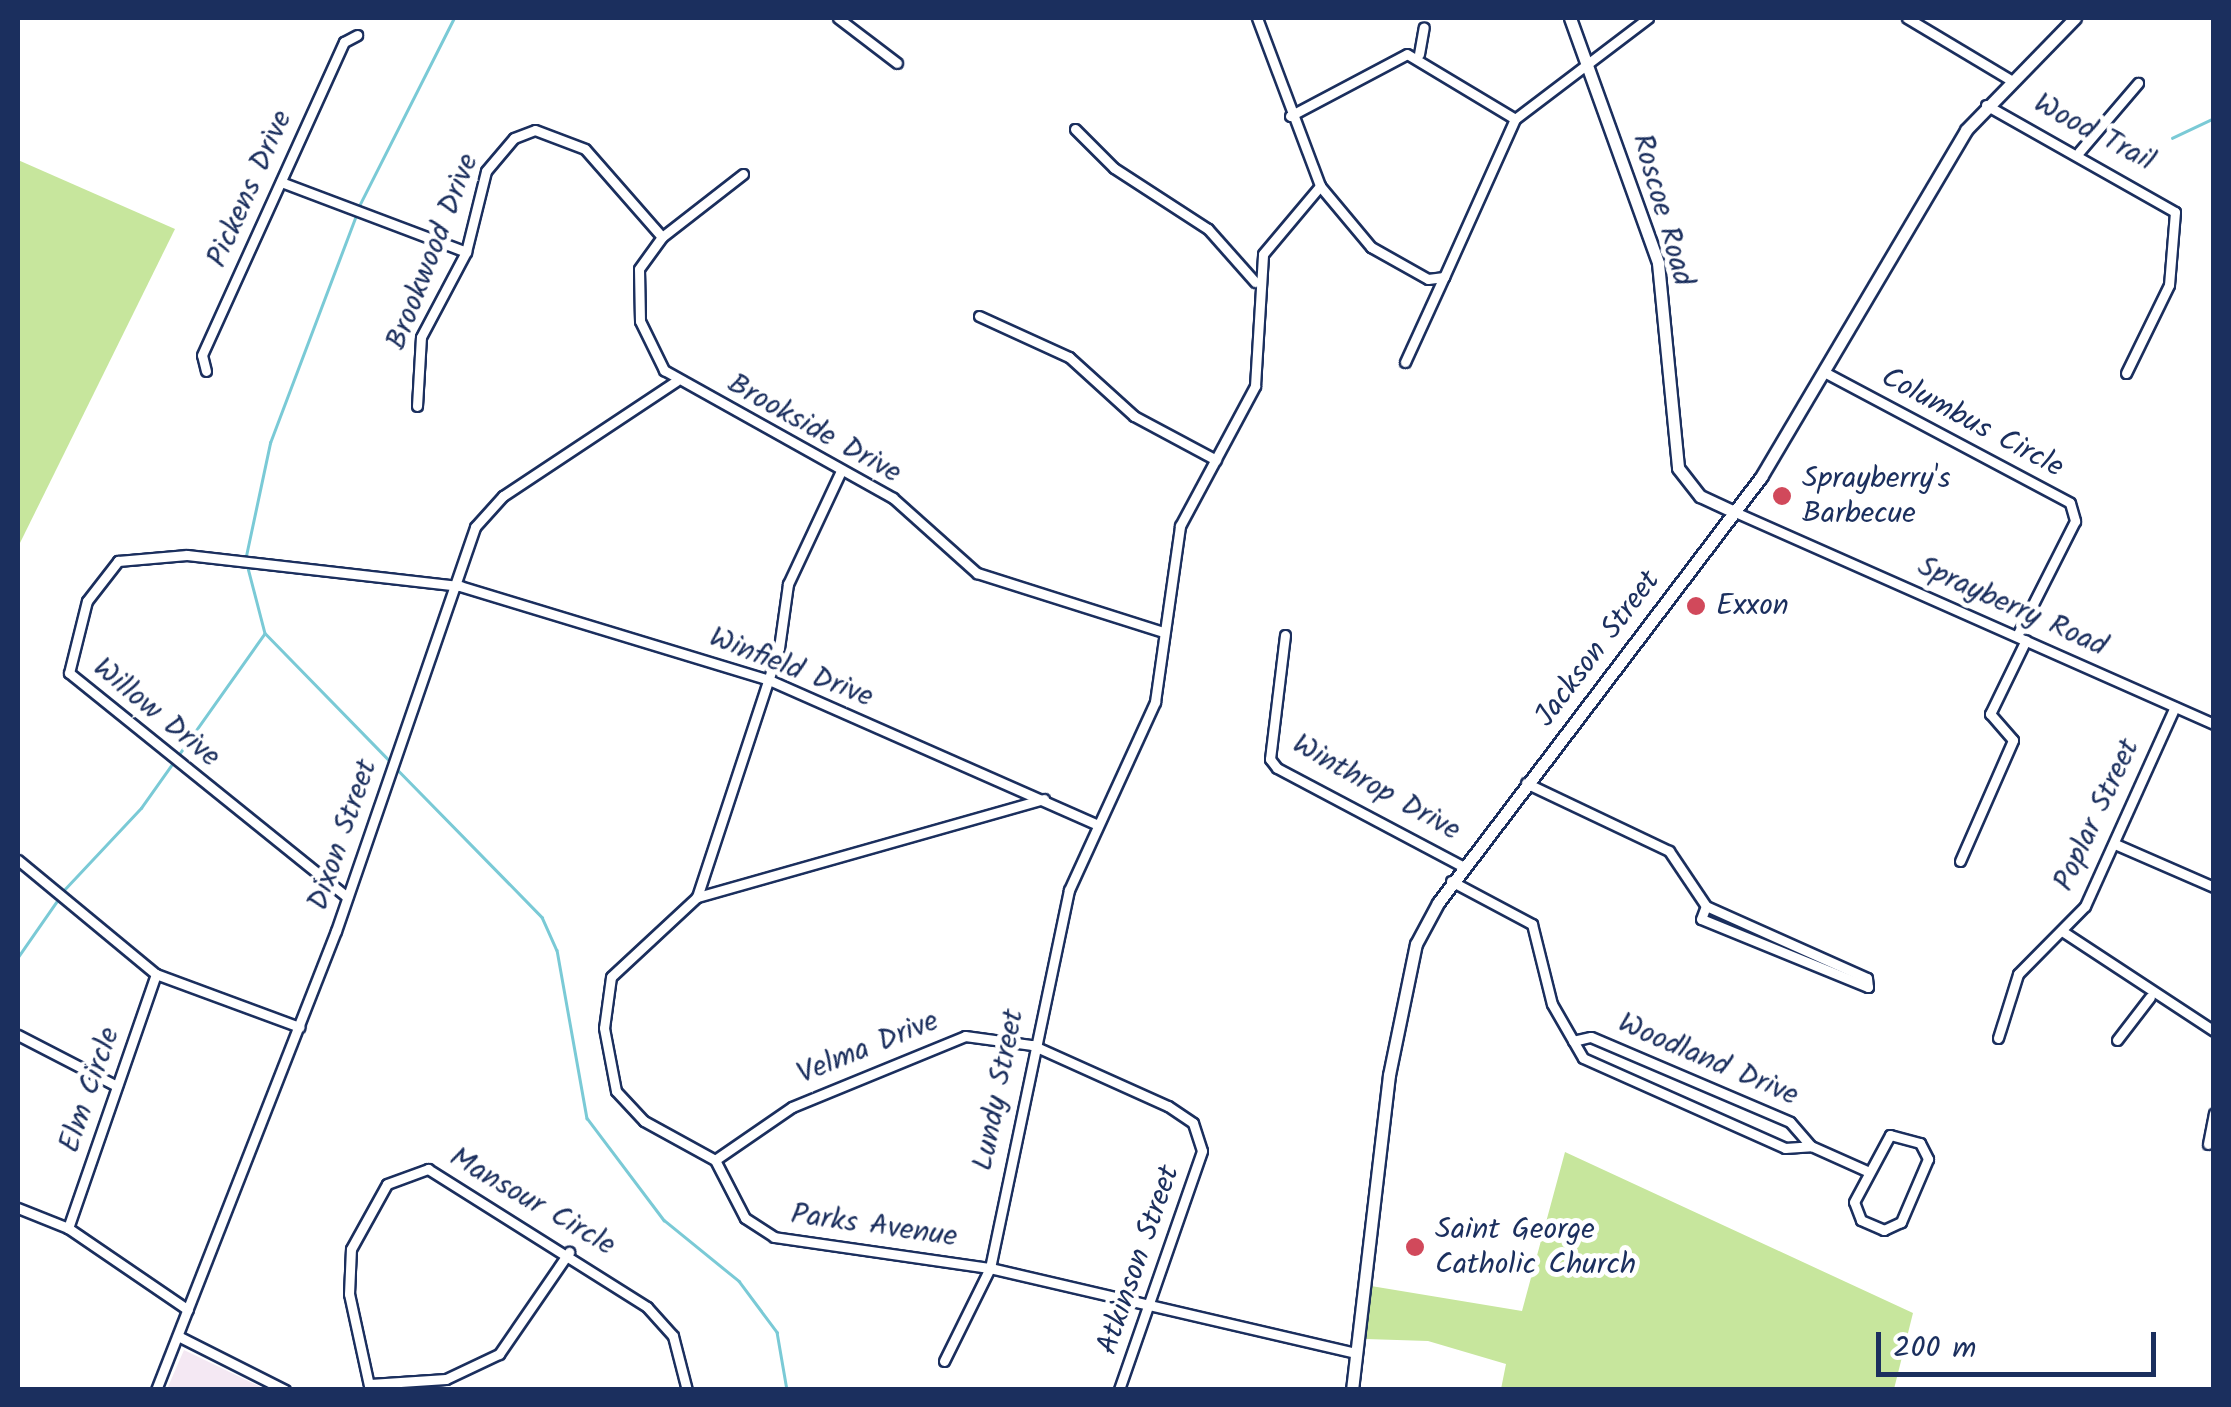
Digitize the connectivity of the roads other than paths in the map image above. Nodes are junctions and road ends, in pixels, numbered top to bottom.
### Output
1 (838, 18) edge
2 (1258, 18) edge
3 (1570, 18) edge
4 (1648, 18) edge
5 (1907, 18) edge
6 (2075, 18) edge
7 (1424, 26) dead end
8 (357, 35) dead end
9 (1418, 54) junction
10 (897, 63) dead end
11 (1587, 64) junction
12 (2008, 80) junction
13 (2138, 83) dead end
14 (1986, 104) junction
15 (1290, 116) junction
16 (1516, 119) junction
17 (1075, 129) dead end
18 (2078, 152) junction
19 (743, 174) dead end
20 (282, 182) junction
21 (1320, 186) junction
22 (662, 237) junction
23 (466, 252) junction
24 (1444, 276) junction
25 (1255, 282) junction
26 (979, 316) dead end
27 (1405, 362) dead end
28 (206, 372) dead end
29 (2126, 372) dead end
30 (1826, 373) junction
31 (676, 381) junction
32 (417, 406) dead end
33 (1216, 460) junction
34 (841, 471) junction
35 (1734, 512) junction
36 (460, 586) junction
37 (1163, 632) junction
38 (1285, 635) dead end
39 (2021, 638) junction
40 (768, 680) junction
41 (2175, 707) junction
42 (2214, 724) edge
43 (1526, 783) junction
44 (1046, 798) junction
45 (1095, 824) junction
46 (2115, 844) junction
47 (18, 860) edge
48 (1960, 861) dead end
49 (1460, 865) junction
50 (1450, 880) junction
51 (2214, 887) edge
52 (698, 897) junction
53 (347, 898) junction
54 (1706, 906) junction
55 (2062, 931) junction
56 (156, 974) junction
57 (2150, 996) junction
58 (299, 1027) junction
59 (2214, 1031) edge
60 (18, 1035) edge
61 (1998, 1038) dead end
62 (2117, 1040) dead end
63 (1573, 1041) junction
64 (1032, 1045) junction
65 (116, 1086) junction
66 (2214, 1114) edge
67 (2208, 1144) dead end
68 (1202, 1146) joint
69 (1811, 1146) junction
70 (715, 1160) junction
71 (1867, 1172) junction
72 (18, 1208) edge
73 (68, 1228) junction
74 (569, 1252) junction
75 (990, 1268) junction
76 (1155, 1306) junction
77 (188, 1310) junction
78 (178, 1336) junction
79 (1356, 1353) junction
80 (944, 1361) dead end
81 (370, 1387) edge
82 (156, 1390) edge
83 (285, 1390) edge
84 (686, 1390) edge
85 (1119, 1390) edge
86 (1352, 1390) edge

1 - 10 street
2 - 15 street
3 - 11 main road, Roscoe Road
4 - 11 street
5 - 12 street
6 - 12 main road, Jackson Street
7 - 9 street
8 - 20 street, Pickens Drive
9 - 15 street
9 - 16 street
11 - 16 street
11 - 35 main road, Roscoe Road
12 - 14 main road, Jackson Street
13 - 18 street
14 - 18 street, Wood Trail
14 - 30 main road, Jackson Street
15 - 21 street
16 - 24 street
17 - 25 street
18 - 29 street, Wood Trail
19 - 22 street, Brookside Drive
20 - 23 street
20 - 28 street, Pickens Drive
21 - 24 street
21 - 25 street, Lundy Street
22 - 23 street, Brookwood Drive
22 - 31 street, Brookside Drive
23 - 32 street, Brookwood Drive
24 - 27 street
25 - 33 street, Lundy Street
26 - 33 street
30 - 35 main road, Jackson Street
30 - 39 street, Columbus Circle
31 - 34 street, Brookside Drive
31 - 36 street, Dixon Street
33 - 37 street, Lundy Street
34 - 37 street, Brookside Drive
34 - 40 street
35 - 39 street, Sprayberry Road
35 - 43 main road, Jackson Street
36 - 40 street, Winfield Drive
36 - 53 street, Dixon Street
36 - 53 street, Willow Drive
37 - 45 street, Lundy Street
38 - 49 street, Winthrop Drive
39 - 41 street, Sprayberry Road
39 - 48 street, Columbus Circle
40 - 44 street, Winfield Drive
40 - 52 street
41 - 42 street, Sprayberry Road
41 - 46 street, Poplar Street
43 - 49 main road, Jackson Street
43 - 54 street
44 - 45 street, Winfield Drive
44 - 52 street
45 - 64 street, Lundy Street
46 - 51 street
46 - 55 street, Poplar Street
47 - 56 street
49 - 50 main road, Jackson Street
50 - 63 street, Woodland Drive
50 - 79 main road, Jackson Street
52 - 70 street
53 - 58 street, Dixon Street
54 - 54 street
55 - 57 street
55 - 61 street, Poplar Street
56 - 58 street
56 - 65 street, Elm Circle
57 - 59 street
57 - 62 street
58 - 77 street, Dixon Street
60 - 65 street
63 - 69 street, Woodland Drive
63 - 69 street, Woodland Drive
64 - 68 street, Velma Drive
64 - 70 street, Velma Drive
64 - 75 street, Lundy Street
65 - 73 street, Elm Circle
66 - 67 street
68 - 76 street, Atkinson Street
69 - 71 street, Woodland Drive
70 - 75 street, Parks Avenue
71 - 71 street
72 - 73 street
73 - 77 street
74 - 81 street
74 - 81 street, Mansour Circle
74 - 84 street, Mansour Circle
75 - 76 street, Parks Avenue
75 - 80 street, Lundy Street
76 - 79 street, Parks Avenue
76 - 85 street, Atkinson Street
77 - 78 street, Dixon Street
78 - 82 street, Dixon Street
78 - 83 street
79 - 86 main road, Jackson Street

